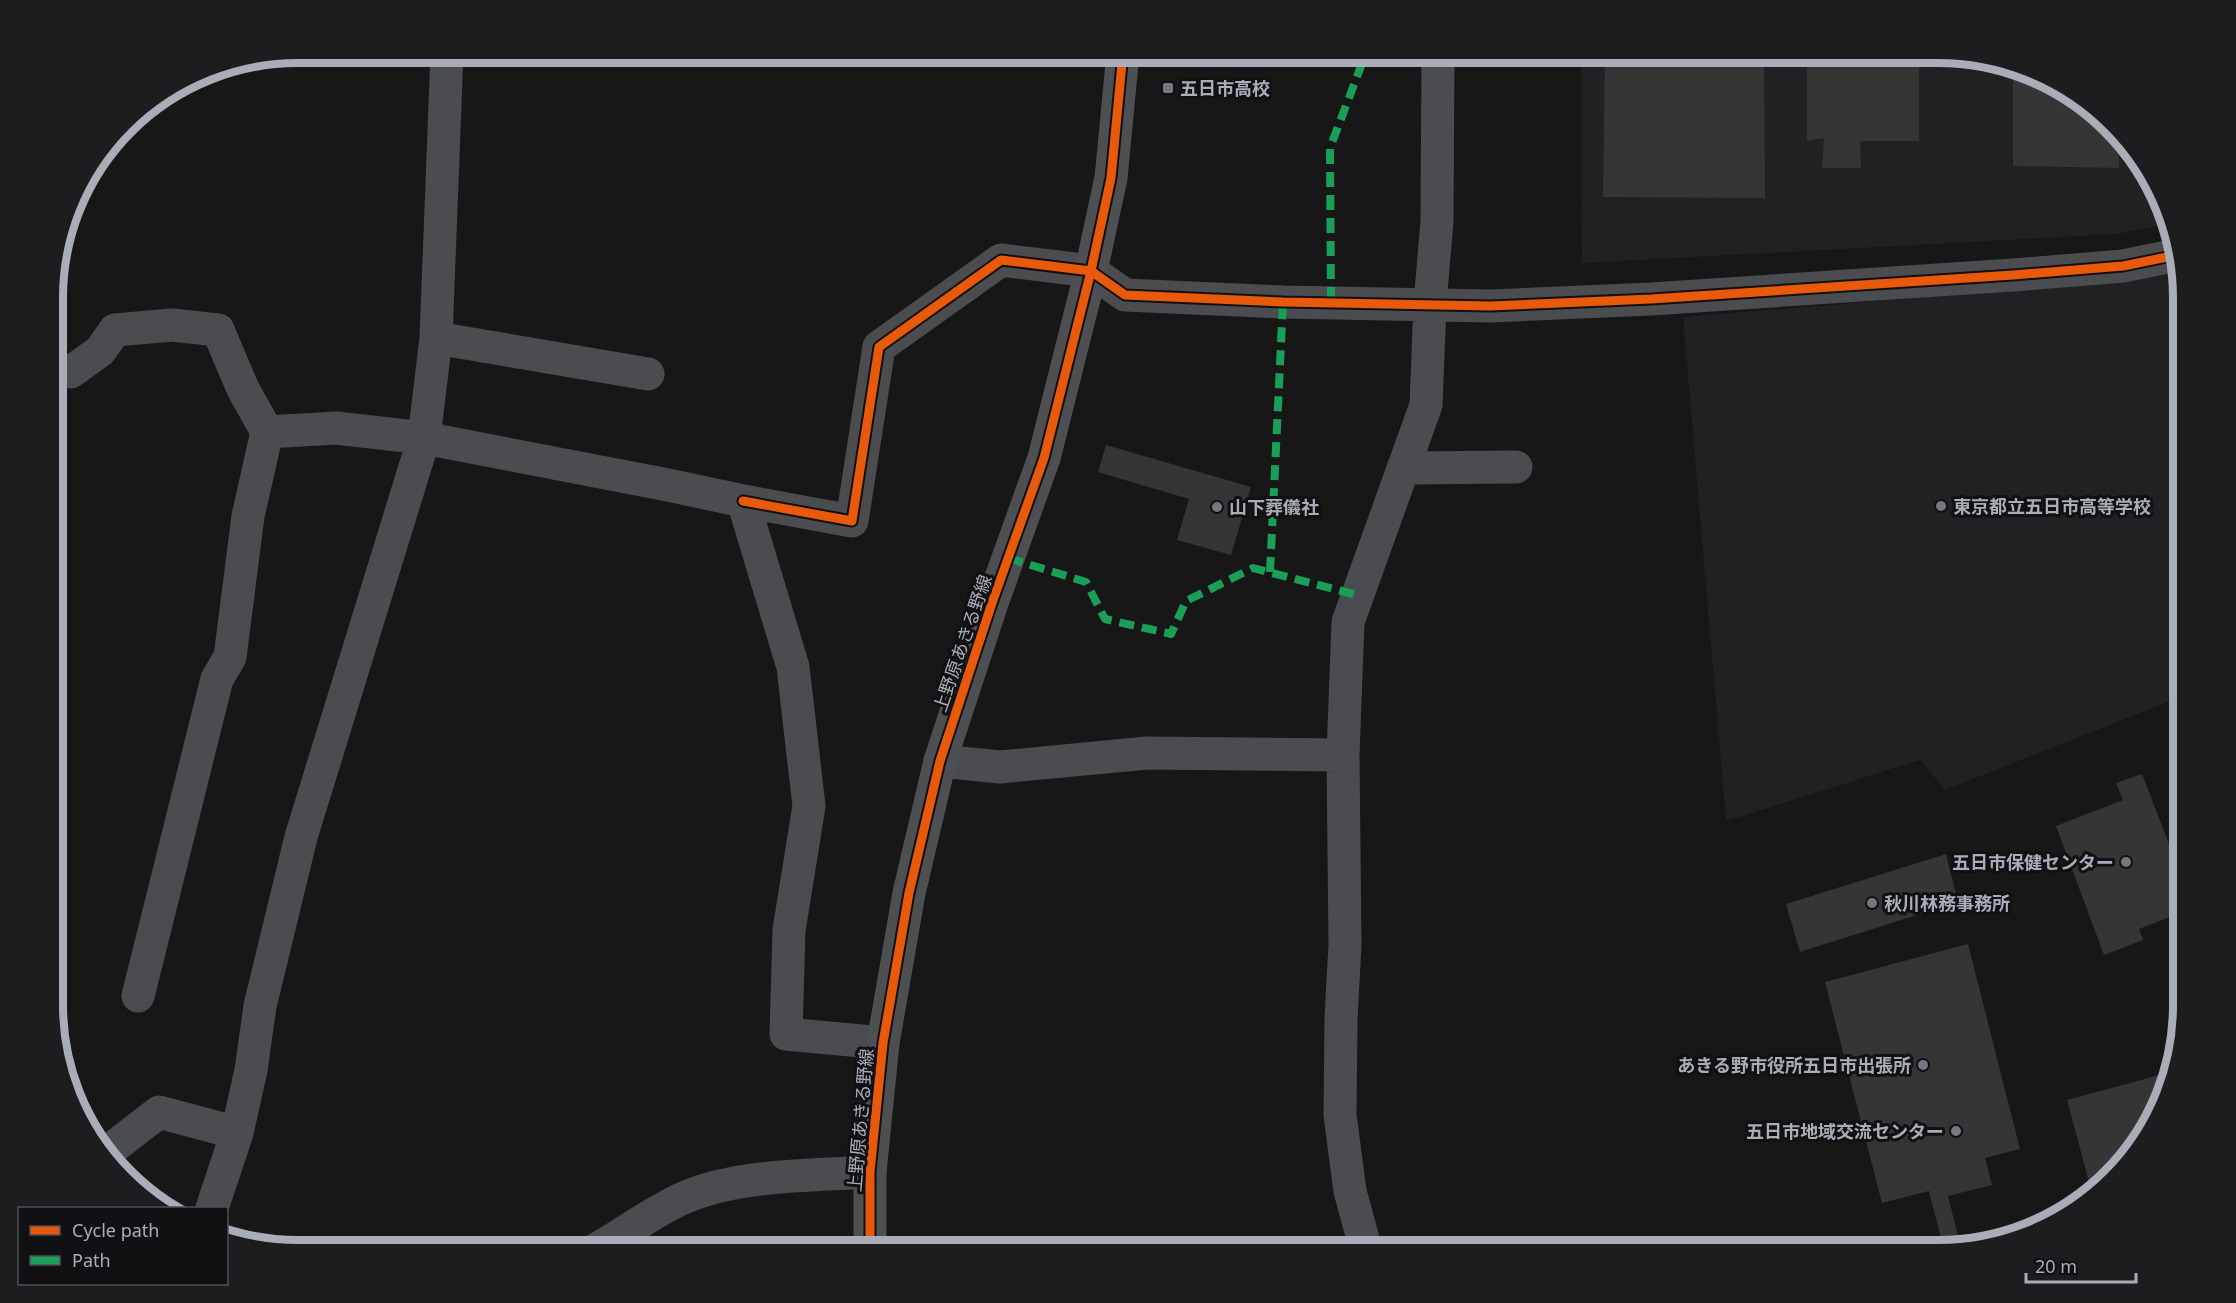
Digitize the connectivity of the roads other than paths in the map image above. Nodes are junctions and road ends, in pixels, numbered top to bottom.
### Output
1 (447, 63) edge
2 (1122, 63) edge
3 (1438, 63) edge
4 (2169, 257) edge
5 (1091, 271) junction
6 (1430, 304) junction
7 (436, 338) junction
8 (63, 370) edge
9 (648, 374) dead end
10 (267, 432) junction
11 (424, 438) junction
12 (1516, 467) dead end
13 (1403, 468) junction
14 (743, 501) junction
15 (1343, 755) junction
16 (940, 760) junction
17 (138, 996) dead end
18 (883, 1043) junction
19 (237, 1133) junction
20 (112, 1148) edge
21 (870, 1172) junction
22 (213, 1207) edge
23 (651, 1217) junction
24 (612, 1240) edge
25 (636, 1240) edge
26 (870, 1240) edge
27 (1363, 1240) edge

1 - 7 street
2 - 5 main road, 上野原あきる野線
3 - 6 street
4 - 6 street
5 - 6 street
5 - 14 street
5 - 16 main road, 上野原あきる野線
6 - 13 street
7 - 9 street
7 - 11 street
8 - 10 street
10 - 11 street
10 - 17 street
11 - 14 street
11 - 19 street
12 - 13 street
13 - 15 street
14 - 18 street
15 - 16 street
15 - 27 street
16 - 18 main road, 上野原あきる野線
18 - 21 main road, 上野原あきる野線
19 - 20 street
19 - 22 street
21 - 23 street
21 - 26 main road, 上野原あきる野線
23 - 24 street
23 - 25 street

